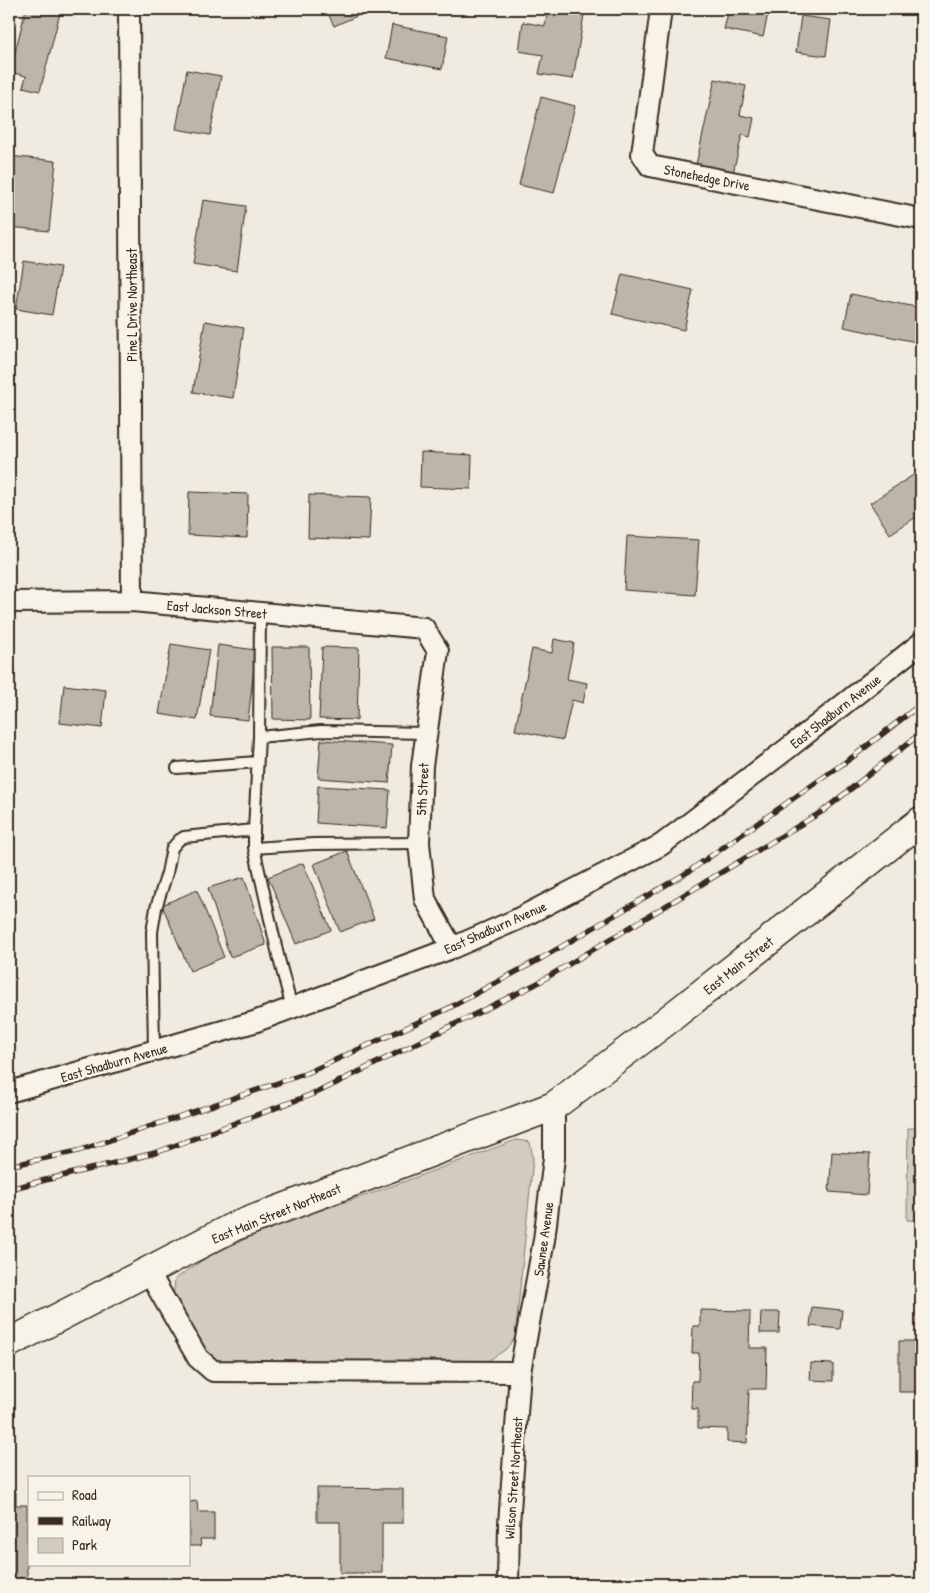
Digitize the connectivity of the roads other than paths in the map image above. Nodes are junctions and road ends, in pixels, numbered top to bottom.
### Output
1 (129, 9) edge
2 (660, 9) edge
3 (921, 219) edge
4 (132, 601) junction
5 (9, 602) edge
6 (260, 613) junction
7 (424, 628) joint
8 (921, 643) edge
9 (427, 733) junction
10 (259, 737) junction
11 (257, 762) junction
12 (177, 768) dead end
13 (921, 821) edge
14 (254, 830) junction
15 (419, 843) junction
16 (254, 848) junction
17 (452, 948) junction
18 (292, 1008) junction
19 (154, 1051) junction
20 (9, 1092) edge
21 (554, 1106) junction
22 (148, 1271) junction
23 (9, 1343) edge
24 (520, 1372) junction
25 (508, 1584) edge

1 - 4 street, Pine L Drive Northeast
2 - 3 street, Stonehedge Drive
4 - 5 street, East Jackson Street
4 - 6 street, East Jackson Street
6 - 7 street, East Jackson Street
6 - 10 lane
7 - 9 street, 5th Street
8 - 17 street, East Shadburn Avenue
9 - 10 lane
9 - 15 street, 5th Street
10 - 11 lane
11 - 12 lane
11 - 14 lane
13 - 21 street, East Main Street
14 - 16 lane
14 - 19 lane
15 - 16 lane
15 - 17 street, 5th Street
16 - 18 lane
17 - 18 street, East Shadburn Avenue
18 - 19 street, East Shadburn Avenue
19 - 20 street, East Shadburn Avenue
21 - 22 street, East Main Street Northeast
21 - 24 street, Sawnee Avenue
22 - 23 street, East Main Street Northeast
22 - 24 street
24 - 25 street, Wilson Street Northeast

